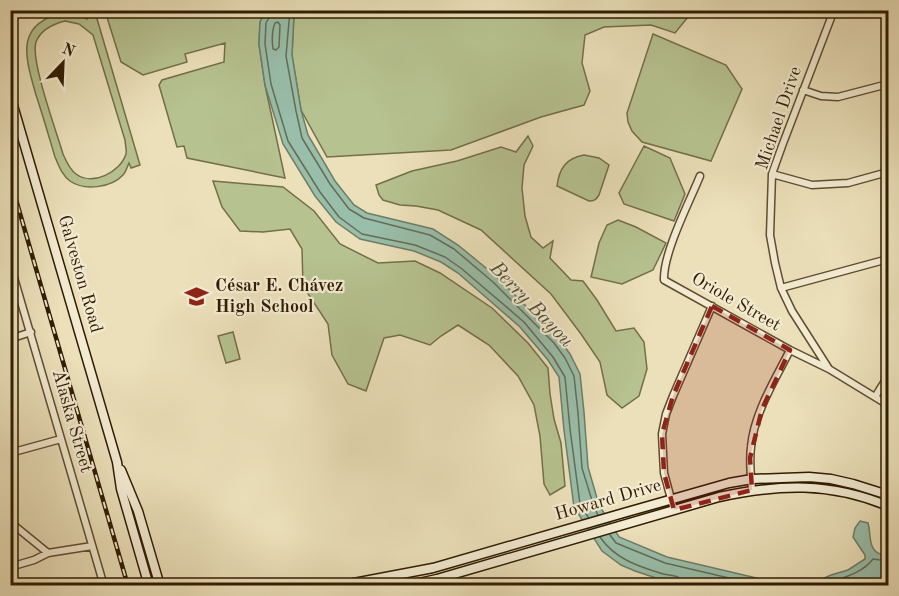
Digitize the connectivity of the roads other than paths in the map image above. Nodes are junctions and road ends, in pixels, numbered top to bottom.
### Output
1 (834, 10) edge
2 (888, 84) edge
3 (803, 90) junction
4 (10, 95) edge
5 (888, 172) edge
6 (772, 174) junction
7 (700, 177) dead end
8 (888, 259) edge
9 (10, 264) edge
10 (782, 288) junction
11 (712, 306) junction
12 (31, 333) junction
13 (10, 339) edge
14 (790, 350) junction
15 (830, 369) junction
16 (888, 376) edge
17 (875, 397) junction
18 (888, 405) edge
19 (62, 439) junction
20 (10, 453) edge
21 (117, 462) junction
22 (752, 479) junction
23 (831, 479) junction
24 (752, 490) junction
25 (829, 490) junction
26 (888, 495) edge
27 (671, 500) junction
28 (888, 506) edge
29 (674, 510) junction
30 (10, 522) edge
31 (142, 524) junction
32 (132, 527) junction
33 (520, 543) junction
34 (92, 546) junction
35 (48, 553) junction
36 (523, 554) junction
37 (10, 567) edge
38 (434, 568) junction
39 (437, 579) junction
40 (361, 584) edge
41 (104, 585) edge
42 (149, 585) edge
43 (160, 585) edge
44 (338, 585) edge
45 (405, 585) edge

1 - 3 street, Michael Drive
2 - 3 street
3 - 6 street, Michael Drive
4 - 21 main road, Galveston Road
5 - 6 street
6 - 10 street, Michael Drive
7 - 11 street, Oriole Street
8 - 10 street
9 - 12 street, Alaska Street
10 - 15 street, Michael Drive
11 - 14 street, Oriole Street
11 - 27 street
12 - 13 street
12 - 19 street, Alaska Street
14 - 15 street, Oriole Street
14 - 22 street
15 - 17 street, Oriole Street
16 - 17 street
17 - 18 street, Oriole Street
19 - 20 street
19 - 34 street, Alaska Street
21 - 31 main road, Galveston Road
21 - 32 main road, Galveston Road
22 - 23 main road, Howard Drive
22 - 24 street
22 - 27 main road, Howard Drive
23 - 25 main road
23 - 26 main road, Howard Drive
24 - 25 main road, Howard Drive
24 - 29 main road, Howard Drive
25 - 28 main road, Howard Drive
27 - 29 street
27 - 33 main road, Howard Drive
29 - 36 main road, Howard Drive
30 - 35 street
31 - 32 main road
31 - 43 main road, Galveston Road
32 - 42 main road, Galveston Road
33 - 36 main road
33 - 38 main road, Howard Drive
34 - 35 street
34 - 41 street, Alaska Street
35 - 37 street
36 - 39 main road, Howard Drive
38 - 39 main road
38 - 40 main road, Howard Drive
39 - 45 main road, Howard Drive
40 - 44 main road, Howard Drive

